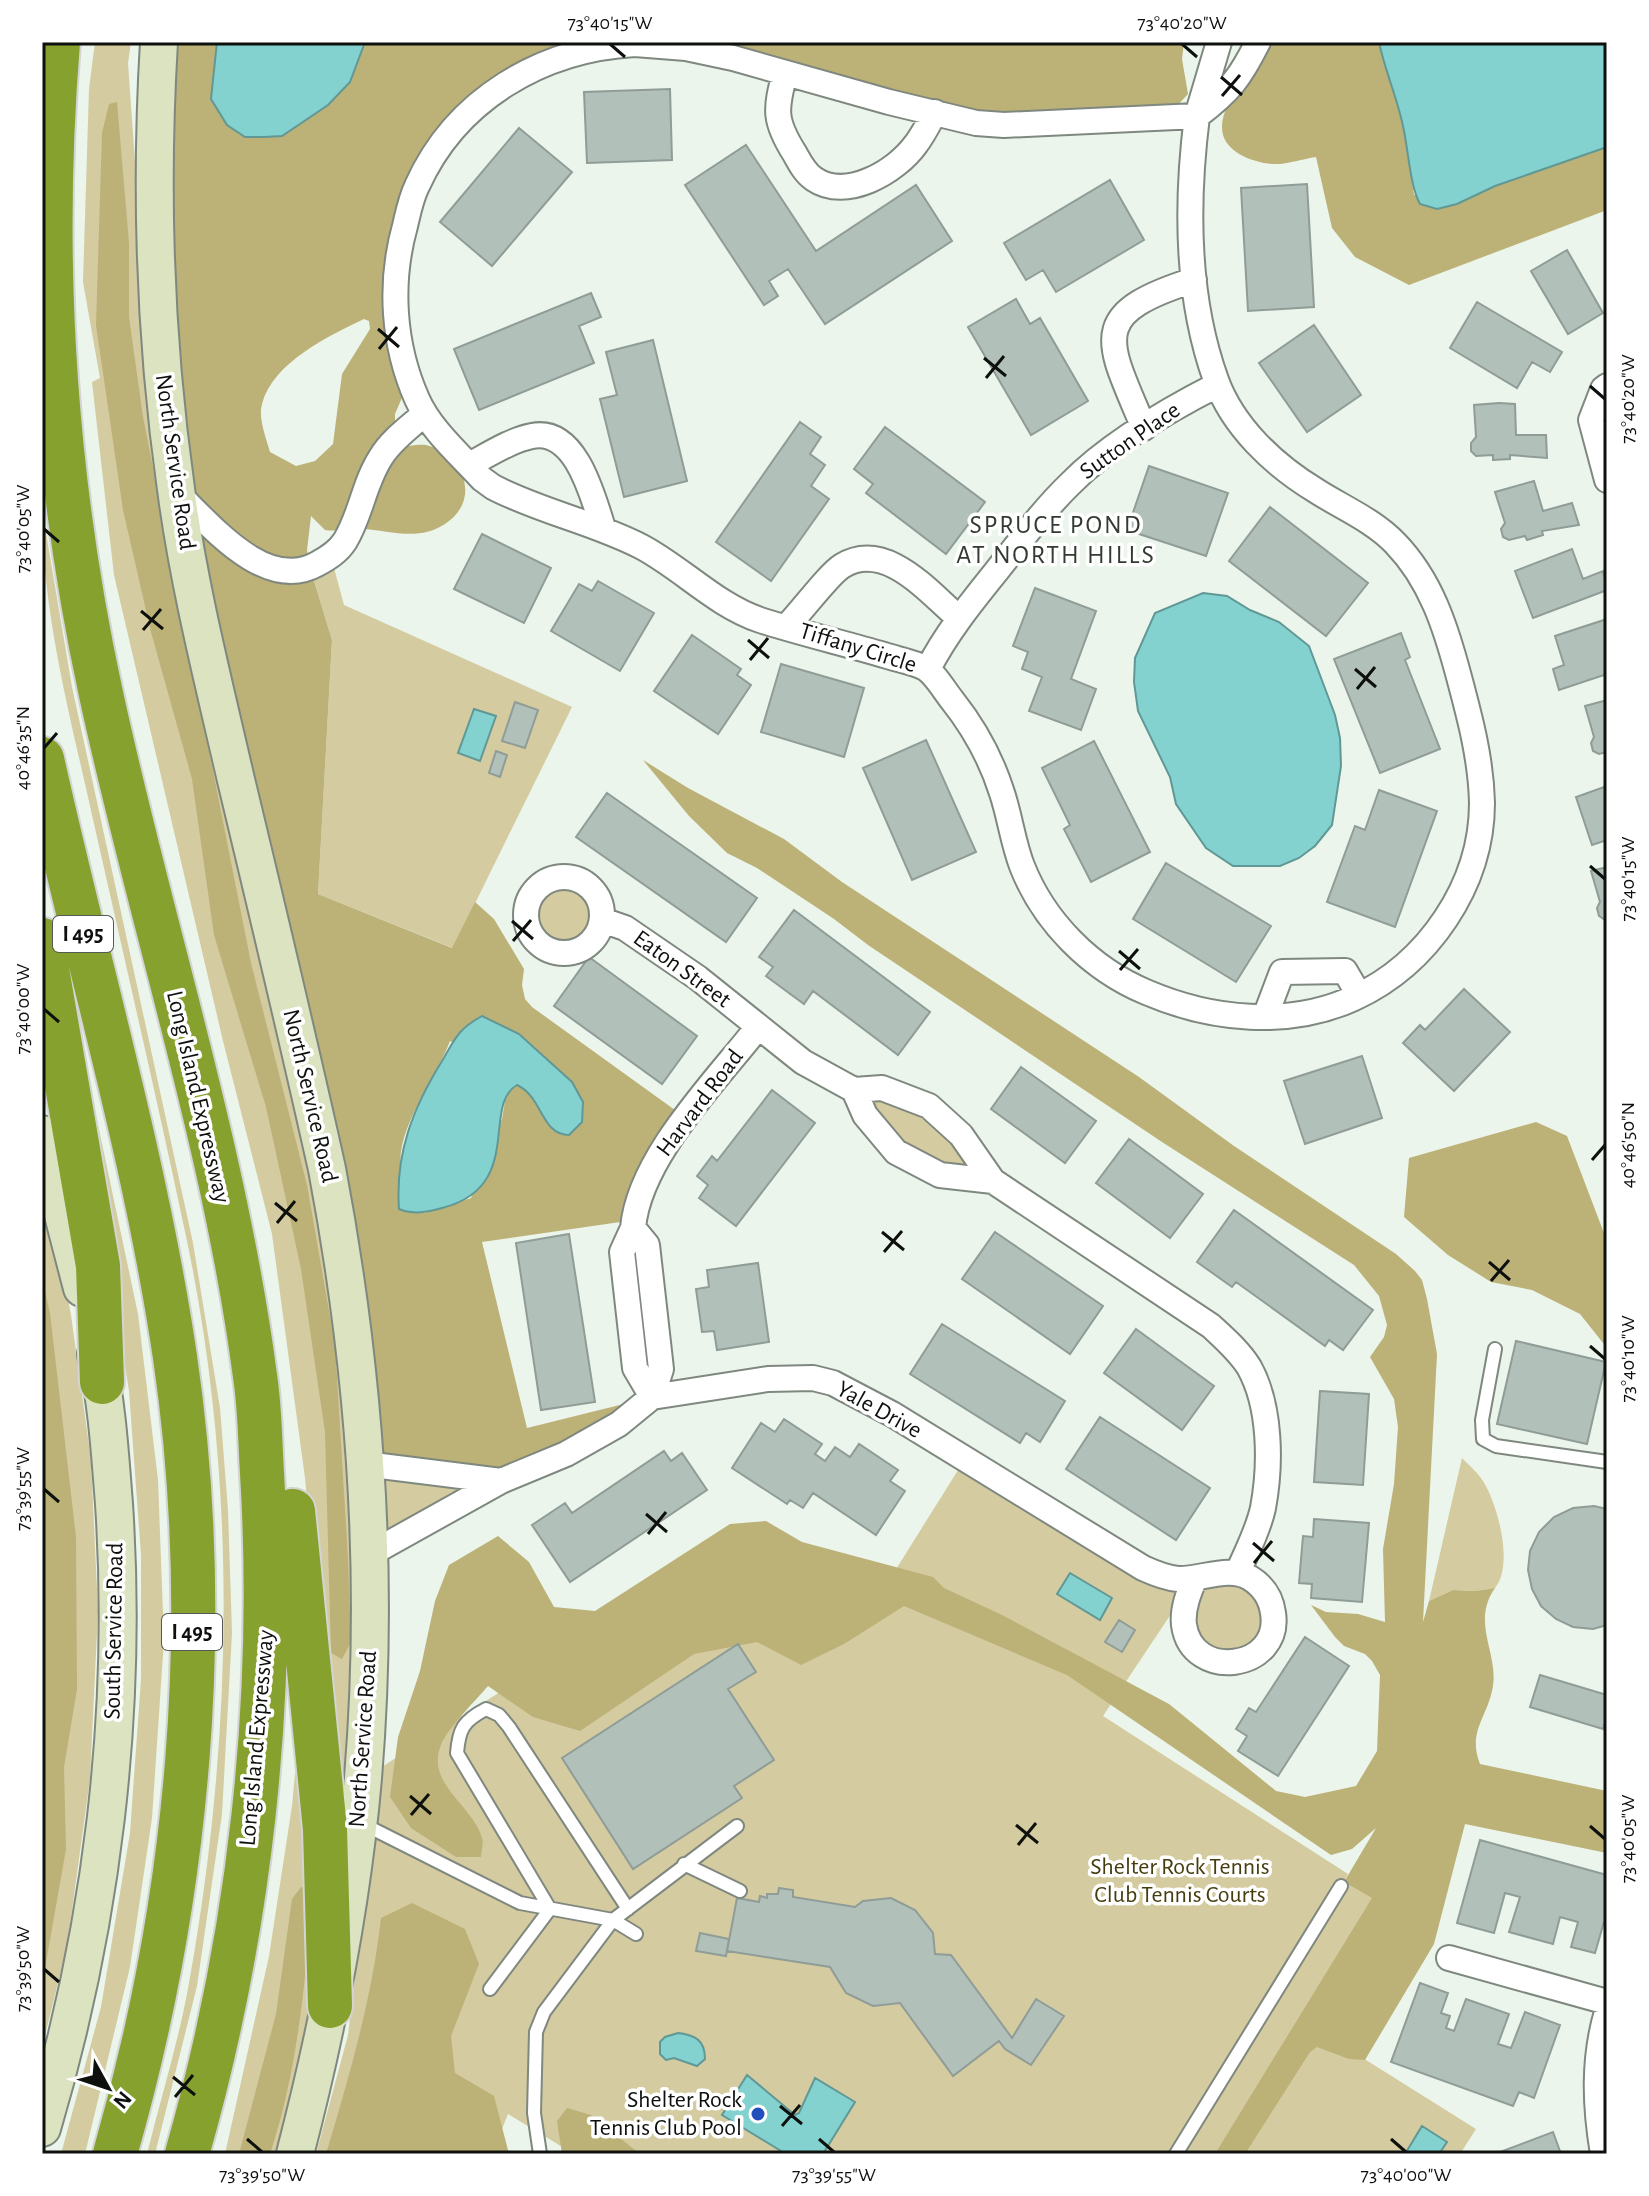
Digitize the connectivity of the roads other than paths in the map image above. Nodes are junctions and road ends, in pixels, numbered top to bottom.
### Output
1 (58, 42) edge
2 (159, 42) edge
3 (1206, 42) edge
4 (1219, 42) edge
5 (1258, 42) edge
6 (785, 73) junction
7 (1206, 84) junction
8 (935, 112) junction
9 (1197, 116) junction
10 (1194, 280) junction
11 (1217, 385) junction
12 (1607, 386) edge
13 (424, 414) junction
14 (1144, 428) junction
15 (469, 465) junction
16 (1607, 480) edge
17 (176, 492) junction
18 (603, 528) junction
19 (959, 618) junction
20 (787, 626) junction
21 (928, 669) junction
22 (42, 759) edge
23 (602, 920) dead end
24 (42, 940) edge
25 (1359, 995) junction
26 (1265, 1017) junction
27 (758, 1027) junction
28 (854, 1090) junction
29 (42, 1134) edge
30 (993, 1181) junction
31 (1495, 1349) dead end
32 (256, 1379) junction
33 (102, 1382) junction
34 (652, 1397) junction
35 (1607, 1462) edge
36 (365, 1464) junction
37 (501, 1481) junction
38 (370, 1554) junction
39 (1238, 1572) junction
40 (1195, 1578) junction
41 (359, 1821) junction
42 (737, 1826) dead end
43 (684, 1864) junction
44 (1341, 1886) dead end
45 (740, 1891) dead end
46 (550, 1909) junction
47 (628, 1909) junction
48 (613, 1920) junction
49 (636, 1934) dead end
50 (1449, 1958) dead end
51 (490, 1989) dead end
52 (1607, 2002) edge
53 (330, 2006) junction
54 (1607, 2012) edge
55 (42, 2128) edge
56 (115, 2154) edge
57 (187, 2154) edge
58 (295, 2154) edge
59 (540, 2154) edge
60 (1176, 2154) edge
61 (1603, 2154) edge

1 - 32 highway, Long Island Expressway
2 - 17 main road, North Service Road
3 - 7 street, Tiffany Circle
4 - 7 street, Tiffany Circle
5 - 9 street
6 - 8 street, Tiffany Circle
6 - 8 street
6 - 13 street, Tiffany Circle
7 - 9 street, Tiffany Circle
8 - 9 street, Tiffany Circle
9 - 10 street, Tiffany Circle
10 - 11 street, Tiffany Circle
10 - 14 street
11 - 14 street, Sutton Place
11 - 25 street, Tiffany Circle
12 - 16 street
13 - 15 street, Tiffany Circle
13 - 17 street
14 - 19 street, Sutton Place
15 - 18 street, Tiffany Circle
15 - 18 street
17 - 36 main road, North Service Road
18 - 20 street, Tiffany Circle
19 - 20 street
19 - 21 street, Sutton Place
20 - 21 street, Tiffany Circle
21 - 26 street, Tiffany Circle
22 - 56 highway, I 495
23 - 27 street, Eaton Street
24 - 33 highway
25 - 26 street, Tiffany Circle
25 - 26 street
27 - 28 street
27 - 34 street, Harvard Road
28 - 30 street
28 - 30 street
29 - 33 main road, South Service Road
30 - 39 street
31 - 35 lane
32 - 53 highway
32 - 57 highway, Long Island Expressway
33 - 55 main road, South Service Road
34 - 37 street
34 - 40 street, Yale Drive
36 - 37 street
36 - 38 main road, North Service Road
37 - 38 street
38 - 41 main road, North Service Road
39 - 40 street, Yale Drive
39 - 40 street
41 - 46 lane
41 - 53 main road, North Service Road
42 - 43 lane
43 - 45 lane
43 - 47 lane
44 - 60 lane
46 - 47 lane
46 - 48 lane
46 - 51 lane
47 - 48 lane
48 - 49 lane
48 - 59 lane
50 - 52 street
53 - 58 main road, North Service Road
54 - 61 street

